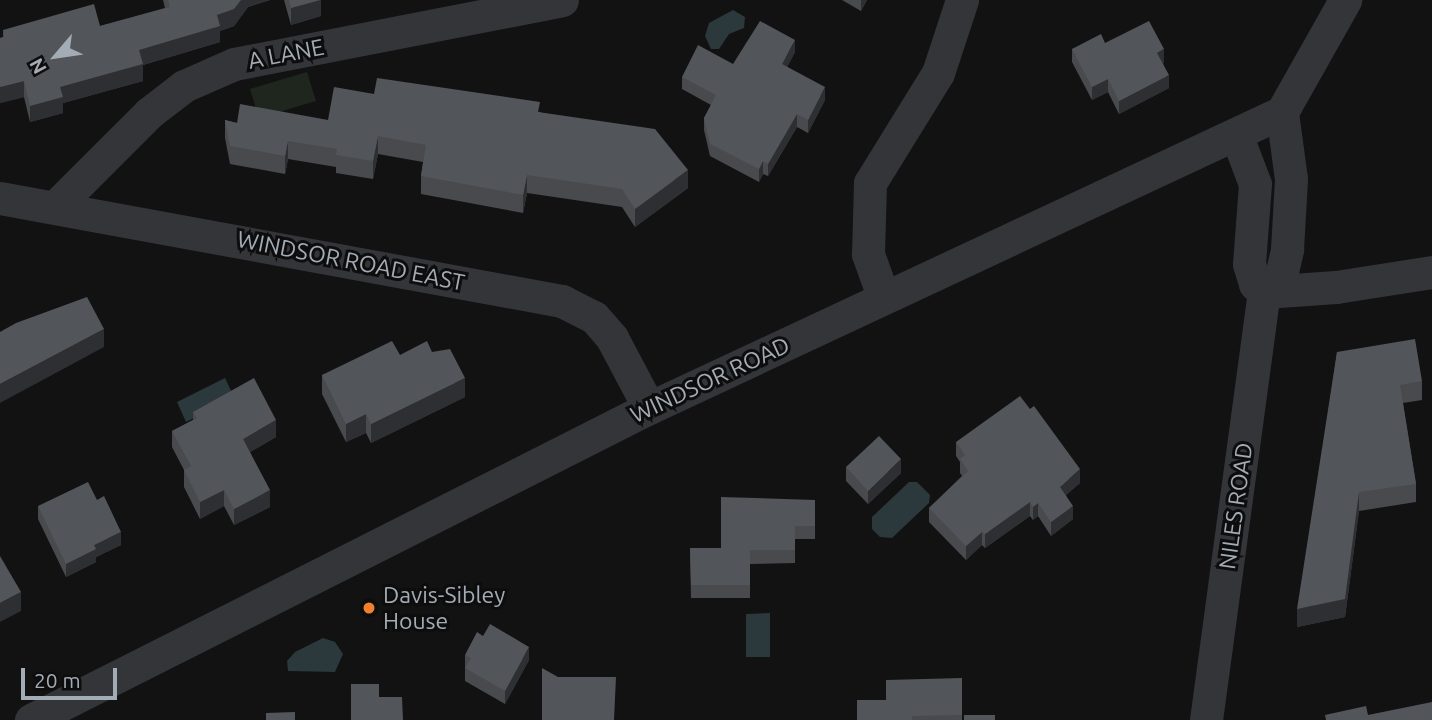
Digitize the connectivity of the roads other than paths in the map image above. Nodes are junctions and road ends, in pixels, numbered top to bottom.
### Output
1 (562, 0) edge
2 (962, 0) edge
3 (1345, 0) edge
4 (1282, 112) junction
5 (1236, 134) junction
6 (0, 198) edge
7 (57, 205) junction
8 (1432, 272) edge
9 (1264, 292) junction
10 (883, 296) junction
11 (649, 408) junction
12 (31, 720) edge
13 (1206, 720) edge

1 - 7 street, A LANE
2 - 10 street
3 - 4 street
4 - 5 street, WINDSOR ROAD
4 - 9 street, NILES ROAD
5 - 9 street
5 - 10 street, WINDSOR ROAD
6 - 7 street, WINDSOR ROAD EAST
7 - 11 street, WINDSOR ROAD EAST
8 - 9 street
9 - 13 street, NILES ROAD
10 - 11 street, WINDSOR ROAD
11 - 12 street, WINDSOR ROAD

